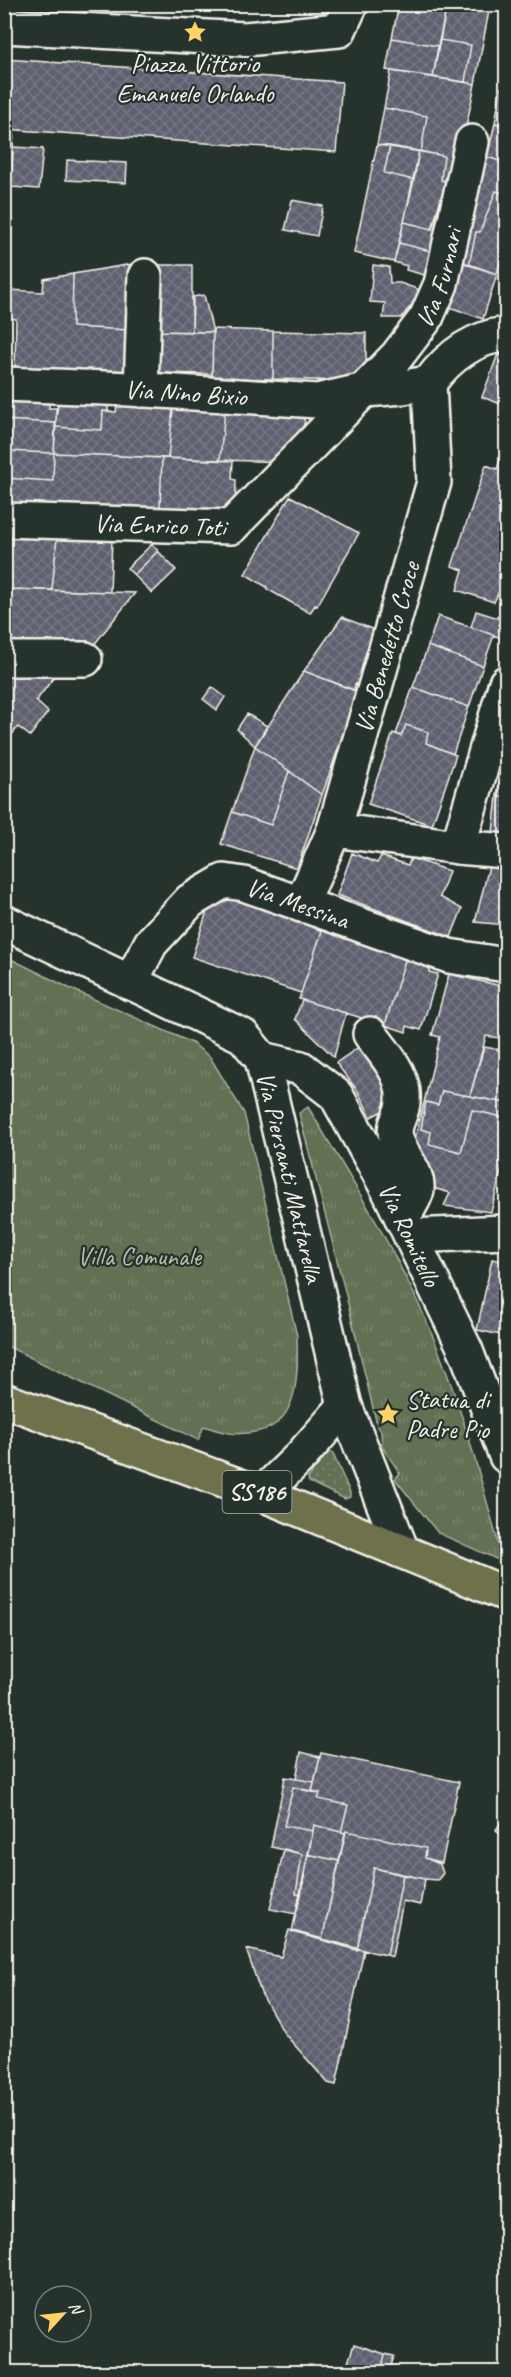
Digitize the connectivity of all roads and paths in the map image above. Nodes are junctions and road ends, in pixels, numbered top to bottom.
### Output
1 (351, 4) edge
2 (4, 26) edge
3 (472, 142) dead end
4 (145, 276) dead end
5 (507, 334) edge
6 (429, 383) junction
7 (4, 384) edge
8 (141, 390) junction
9 (365, 390) junction
10 (4, 520) edge
11 (4, 659) edge
12 (85, 659) dead end
13 (507, 683) edge
14 (334, 830) junction
15 (458, 847) junction
16 (507, 851) edge
17 (302, 905) junction
18 (4, 922) edge
19 (507, 965) edge
20 (130, 983) junction
21 (370, 1034) dead end
22 (262, 1059) junction
23 (406, 1227) junction
24 (507, 1232) edge
25 (4, 1400) edge
26 (345, 1406) junction
27 (19, 1416) edge
28 (507, 1456) edge
29 (262, 1494) junction
30 (402, 1551) junction
31 (507, 1594) edge

1 - 2 street
3 - 9 street, Via Furnari
4 - 8 street
5 - 6 street
6 - 9 street, Via Nino Bixio
6 - 14 street, Via Benedetto Croce
7 - 8 street, Via Nino Bixio
8 - 9 street, Via Nino Bixio
9 - 10 street, Via Enrico Toti
11 - 12 street
13 - 15 street
14 - 15 street
14 - 17 street, Via Benedetto Croce
15 - 16 street
17 - 19 street, Via Messina
17 - 20 street, Via Messina
18 - 20 street, Via Piersanti Mattarella
20 - 22 street, Via Piersanti Mattarella
21 - 23 street
22 - 23 street, Via Romitello
22 - 26 street, Via Piersanti Mattarella
23 - 24 street
23 - 28 street, Via Romitello
25 - 27 main road, SS186
26 - 29 street
26 - 30 street, Via Piersanti Mattarella
27 - 29 main road, SS186
29 - 30 main road, SS186
30 - 31 main road, SS186

